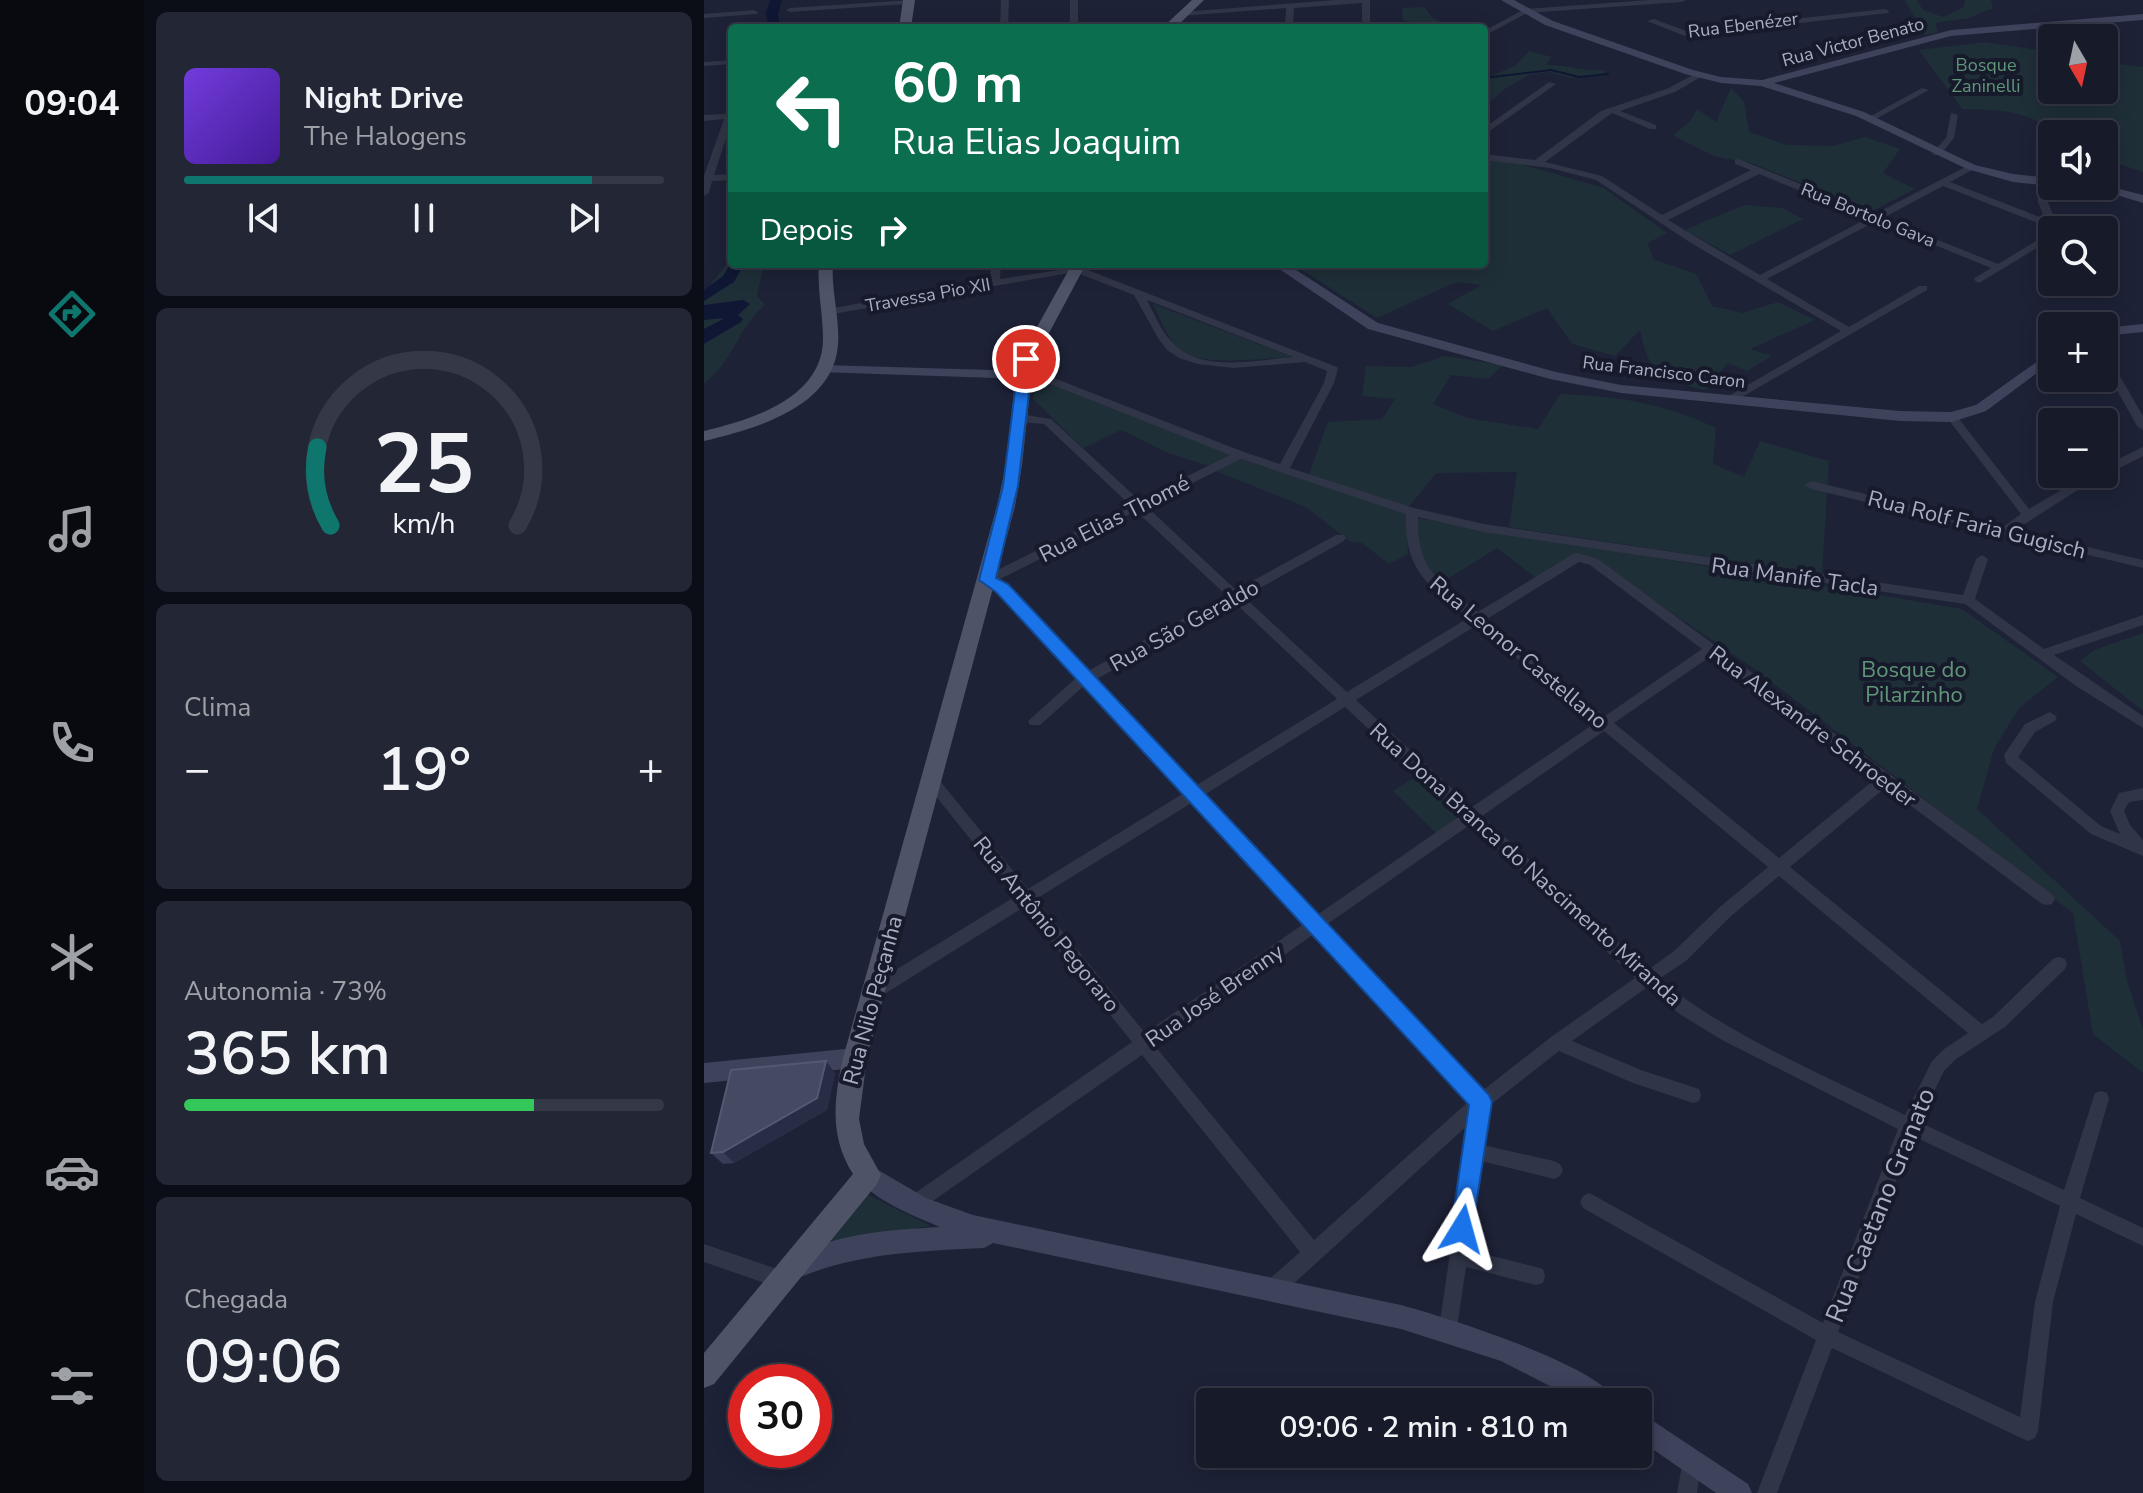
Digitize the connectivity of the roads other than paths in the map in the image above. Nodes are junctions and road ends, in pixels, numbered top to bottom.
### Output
1 (1005, 0) edge
2 (1074, 0) edge
3 (1198, 0) edge
4 (1366, 0) edge
5 (1506, 0) edge
6 (1682, 0) edge
7 (908, 1) edge
8 (1618, 2) edge
9 (785, 6) edge
10 (1290, 6) junction
11 (1525, 11) junction
12 (1885, 11) dead end
13 (754, 12) dead end
14 (1181, 14) junction
15 (704, 16) edge
16 (2143, 17) edge
17 (1651, 21) dead end
18 (2078, 23) joint
19 (905, 24) edge
20 (1004, 24) edge
21 (1074, 24) edge
22 (1172, 24) edge
23 (1289, 24) edge
24 (1366, 24) edge
25 (1488, 32) edge
26 (728, 62) edge
27 (704, 64) edge
28 (1698, 75) junction
29 (1762, 83) junction
30 (1552, 84) dead end
31 (1925, 90) dead end
32 (1611, 110) junction
33 (728, 114) edge
34 (1954, 115) dead end
35 (704, 118) edge
36 (1871, 118) junction
37 (728, 121) edge
38 (1653, 127) dead end
39 (1488, 129) edge
40 (1937, 153) junction
41 (1488, 157) edge
42 (1738, 162) dead end
43 (1537, 163) junction
44 (1971, 167) junction
45 (1759, 170) junction
46 (728, 177) edge
47 (706, 179) edge
48 (2038, 181) edge
49 (1942, 182) junction
50 (2118, 192) edge
51 (704, 193) edge
52 (2143, 199) edge
53 (1875, 218) junction
54 (1660, 220) junction
55 (2038, 224) edge
56 (2038, 241) edge
57 (826, 268) edge
58 (996, 268) edge
59 (1073, 268) edge
60 (1077, 268) edge
61 (1080, 268) edge
62 (1284, 268) edge
63 (1999, 268) junction
64 (1760, 279) junction
65 (1979, 280) dead end
66 (995, 283) junction
67 (1923, 288) dead end
68 (1138, 293) junction
69 (827, 312) junction
70 (2143, 328) edge
71 (1847, 330) junction
72 (2118, 331) edge
73 (1309, 360) junction
74 (2038, 365) edge
75 (823, 369) junction
76 (1023, 375) junction
77 (2118, 382) edge
78 (1731, 399) junction
79 (1952, 417) junction
80 (1020, 418) junction
81 (2143, 426) edge
82 (704, 436) edge
83 (2143, 451) edge
84 (1240, 455) junction
85 (2118, 464) edge
86 (1283, 470) junction
87 (1811, 485) dead end
88 (2073, 488) edge
89 (1137, 505) junction
90 (1412, 512) junction
91 (2028, 515) junction
92 (2005, 531) junction
93 (1340, 538) dead end
94 (1982, 559) dead end
95 (2143, 564) edge
96 (987, 580) junction
97 (1236, 597) junction
98 (1968, 600) junction
99 (1477, 619) junction
100 (2143, 620) edge
101 (1711, 649) junction
102 (2043, 654) junction
103 (1088, 680) junction
104 (1346, 700) junction
105 (2050, 717) dead end
106 (1035, 721) dead end
107 (1605, 723) junction
108 (2143, 723) edge
109 (1885, 779) junction
110 (931, 780) junction
111 (1194, 794) junction
112 (2143, 794) edge
113 (1471, 816) junction
114 (2142, 850) edge
115 (1779, 867) junction
116 (1026, 898) junction
117 (2047, 899) dead end
118 (1316, 925) junction
119 (2059, 964) dead end
120 (1648, 980) junction
121 (872, 993) junction
122 (1982, 1034) junction
123 (1557, 1042) junction
124 (1144, 1044) junction
125 (855, 1058) junction
126 (704, 1073) edge
127 (1693, 1095) dead end
128 (2101, 1099) dead end
129 (1481, 1102) junction
130 (1908, 1126) junction
131 (1474, 1151) junction
132 (1554, 1170) dead end
133 (868, 1175) junction
134 (2070, 1201) junction
135 (1589, 1202) dead end
136 (914, 1204) junction
137 (1003, 1235) junction
138 (2143, 1237) edge
139 (704, 1253) edge
140 (1313, 1254) junction
141 (1458, 1256) junction
142 (1536, 1276) dead end
143 (782, 1280) junction
144 (1272, 1290) junction
145 (1448, 1328) junction
146 (1827, 1336) junction
147 (704, 1374) edge
148 (1579, 1388) edge
149 (1652, 1434) edge
150 (1691, 1461) junction
151 (1687, 1493) edge
152 (1739, 1493) edge
153 (1767, 1493) edge

1 - 20 street
2 - 21 street
3 - 14 main road
4 - 10 street
4 - 24 street
5 - 11 street
6 - 8 street
7 - 9 street
7 - 19 main road
8 - 11 street
10 - 14 street
10 - 23 street
11 - 25 street
11 - 28 street
12 - 17 street, Rua Ebenézer
13 - 15 street
14 - 22 main road
16 - 18 street, Rua Victor Benato
18 - 29 street, Rua Victor Benato
26 - 27 street
28 - 29 street
28 - 32 street
29 - 36 street
30 - 39 street
31 - 36 street
32 - 38 street
32 - 43 street
33 - 35 street
34 - 40 street
36 - 40 street
37 - 47 street
40 - 44 street
41 - 43 street
42 - 45 street, Rua Bortolo Gava
43 - 54 street
44 - 48 street
44 - 49 street
45 - 53 street, Rua Bortolo Gava
45 - 54 street
46 - 47 street
47 - 51 street
49 - 53 street
49 - 55 street
50 - 52 street
53 - 63 street, Rua Bortolo Gava
53 - 64 street
54 - 64 street
56 - 63 street
57 - 69 main road
58 - 66 street
59 - 66 street, Travessa Pio XII
60 - 76 main road, Rua Nilo Peçanha
61 - 68 street
62 - 78 street, Rua Francisco Caron
63 - 65 street
64 - 71 street
66 - 69 street, Travessa Pio XII
67 - 71 street
68 - 73 street
68 - 73 street
69 - 75 main road
70 - 72 street
71 - 78 street
73 - 86 street
74 - 79 street, Rua Francisco Caron
75 - 76 street
75 - 82 main road
76 - 80 main road, Rua Nilo Peçanha
76 - 84 street
77 - 81 street
78 - 79 street, Rua Francisco Caron
79 - 91 street
80 - 89 street, Rua Dona Branca do Nascimento Miranda
80 - 96 main road, Rua Nilo Peçanha
83 - 85 street
84 - 86 street
84 - 89 street, Rua Elias Thomé
86 - 90 street
87 - 92 street, Rua Rolf Faria Gugisch
88 - 91 street
89 - 96 street, Rua Elias Thomé
89 - 97 street, Rua Dona Branca do Nascimento Miranda
90 - 98 street, Rua Manife Tacla
90 - 99 street, Rua Leonor Castellano
91 - 92 street
92 - 95 street, Rua Rolf Faria Gugisch
93 - 97 street, Rua São Geraldo
94 - 98 street
96 - 103 street
96 - 110 main road, Rua Nilo Peçanha
97 - 103 street, Rua São Geraldo
97 - 104 street, Rua Dona Branca do Nascimento Miranda
98 - 102 street, Rua Manife Tacla
99 - 101 street, Rua Alexandre Schroeder
99 - 104 street
99 - 107 street, Rua Leonor Castellano
100 - 102 street
101 - 107 street, Rua José Brenny
101 - 109 street, Rua Alexandre Schroeder
102 - 108 street, Rua Manife Tacla
103 - 106 street, Rua São Geraldo
103 - 111 street
104 - 111 street
104 - 113 street, Rua Dona Branca do Nascimento Miranda
105 - 114 street
107 - 113 street, Rua José Brenny
107 - 115 street, Rua Leonor Castellano
109 - 115 street
109 - 117 street, Rua Alexandre Schroeder
110 - 116 street, Rua Antônio Pegoraro
110 - 121 main road, Rua Nilo Peçanha
111 - 116 street
111 - 118 street
112 - 114 street
113 - 118 street, Rua José Brenny
113 - 120 street, Rua Dona Branca do Nascimento Miranda
115 - 120 street
115 - 122 street, Rua Leonor Castellano
116 - 121 street
116 - 124 street, Rua Antônio Pegoraro
118 - 124 street, Rua José Brenny
118 - 129 street
119 - 122 street, Rua Caetano Granato
120 - 123 street
120 - 130 street, Rua Dona Branca do Nascimento Miranda
121 - 125 main road, Rua Nilo Peçanha
122 - 130 street, Rua Caetano Granato
123 - 127 street
123 - 129 street
124 - 136 street, Rua José Brenny
124 - 140 street, Rua Antônio Pegoraro
125 - 126 street
125 - 133 main road, Rua Nilo Peçanha
128 - 134 street
129 - 131 street
129 - 140 street
130 - 134 street, Rua Dona Branca do Nascimento Miranda
130 - 146 street, Rua Caetano Granato
131 - 132 street
131 - 141 street
133 - 136 street, Rua Nilo Peçanha
133 - 143 main road
134 - 138 street, Rua Dona Branca do Nascimento Miranda
134 - 146 street
135 - 146 street
136 - 137 street, Rua Nilo Peçanha
137 - 143 street
137 - 144 street, Rua Nilo Peçanha
139 - 143 street
140 - 144 street
141 - 142 street
141 - 145 street
143 - 147 main road
144 - 145 street, Rua Nilo Peçanha
145 - 148 street, Rua Nilo Peçanha
146 - 153 street, Rua Caetano Granato
149 - 150 street
150 - 151 street
150 - 152 street

